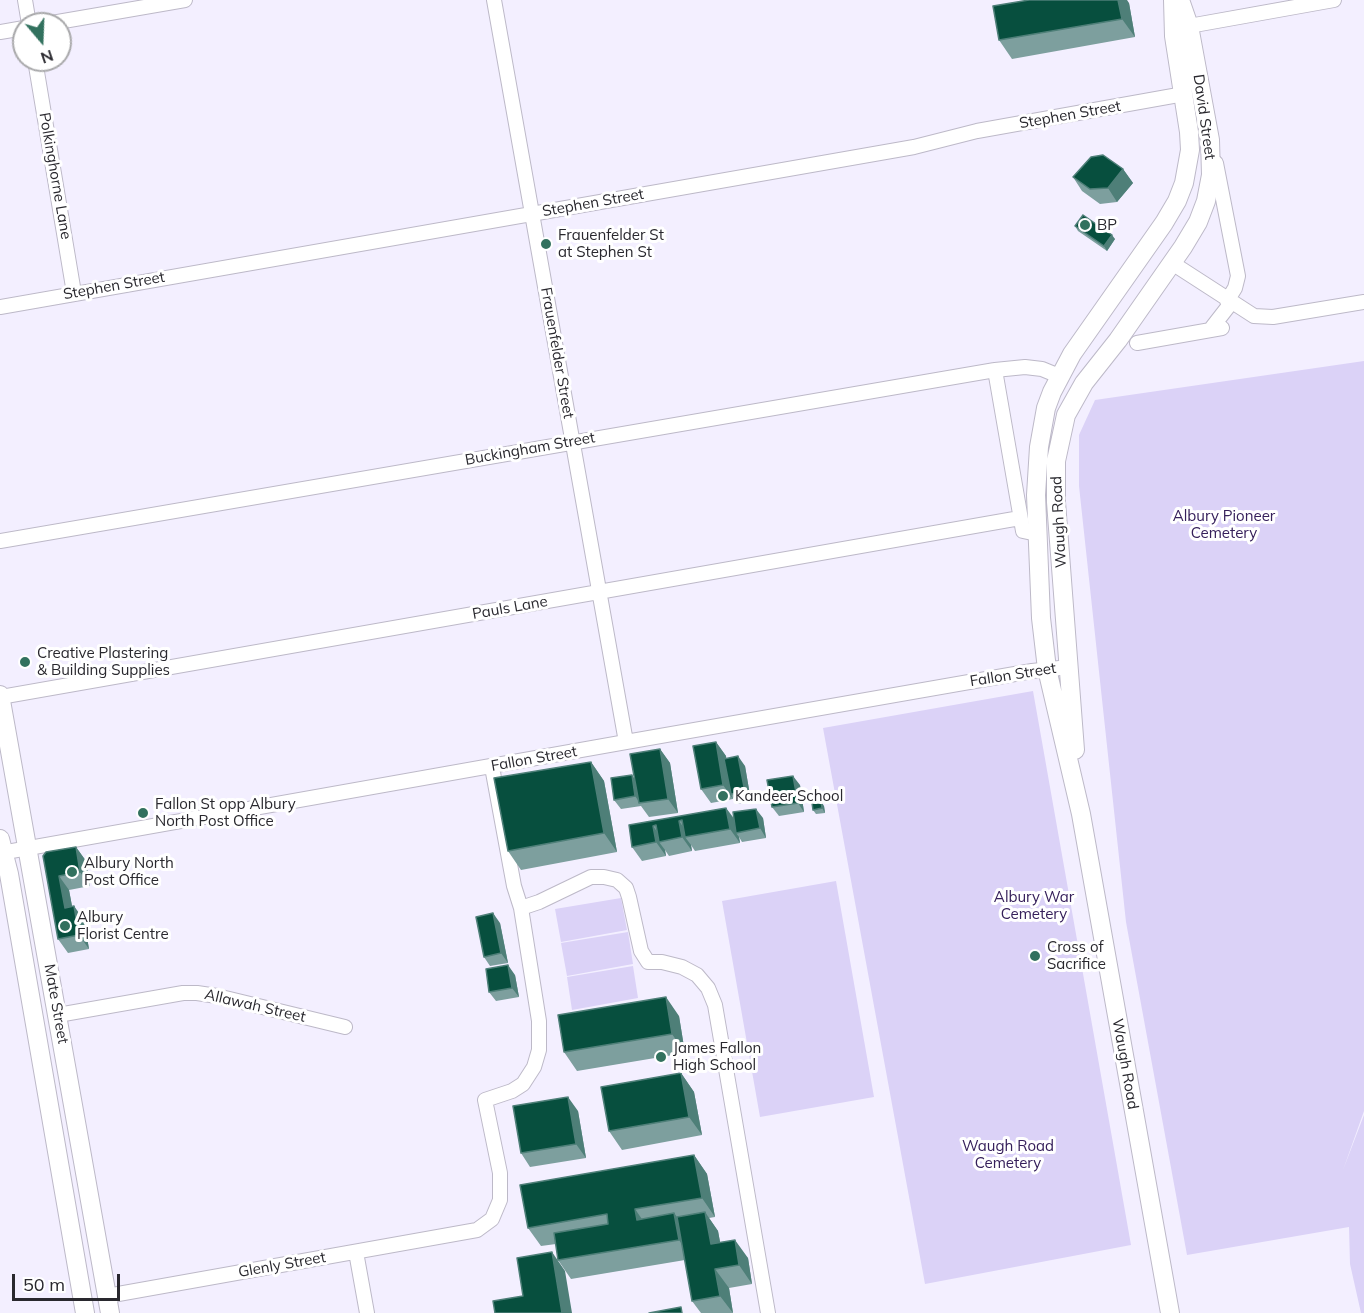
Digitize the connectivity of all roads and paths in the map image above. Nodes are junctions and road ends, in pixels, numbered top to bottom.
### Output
1 (185, 0) edge
2 (494, 0) edge
3 (1173, 0) edge
4 (1180, 0) edge
5 (1335, 0) edge
6 (72, 20) edge
7 (1189, 26) junction
8 (37, 72) edge
9 (1184, 94) junction
10 (1210, 140) junction
11 (531, 214) junction
12 (1148, 247) junction
13 (1172, 263) junction
14 (74, 293) junction
15 (1364, 300) edge
16 (1229, 302) junction
17 (0, 307) edge
18 (1137, 343) dead end
19 (995, 370) junction
20 (1059, 376) junction
21 (573, 442) junction
22 (1020, 518) junction
23 (1037, 534) junction
24 (0, 541) edge
25 (600, 592) junction
26 (1069, 667) junction
27 (1047, 669) junction
28 (0, 696) edge
29 (626, 742) junction
30 (492, 767) junction
31 (1081, 814) junction
32 (27, 847) junction
33 (1, 848) edge
34 (521, 908) junction
35 (58, 1015) junction
36 (345, 1027) dead end
37 (356, 1252) junction
38 (109, 1305) edge
39 (85, 1313) edge
40 (367, 1313) edge
41 (768, 1313) edge
42 (1170, 1313) edge

1 - 6 street
2 - 11 street, Frauenfelder Street
3 - 9 main road, David Street
4 - 7 main road, David Street
5 - 7 street
7 - 10 main road, David Street
8 - 14 street, Polkinghorne Lane
9 - 11 street, Stephen Street
9 - 12 main road, David Street
10 - 13 main road, David Street
10 - 16 street
11 - 14 street, Stephen Street
11 - 21 street, Frauenfelder Street
12 - 13 main road
12 - 20 main road, Waugh Road
13 - 16 street
13 - 26 main road, Waugh Road
14 - 17 street, Stephen Street
15 - 16 street
16 - 18 street
19 - 20 street, Buckingham Street
19 - 21 street, Buckingham Street
19 - 22 street
20 - 23 main road, Waugh Road
21 - 24 street, Buckingham Street
21 - 25 street, Frauenfelder Street
22 - 23 street, Waugh Road
22 - 25 street, Pauls Lane
23 - 27 main road, Waugh Road
25 - 28 street, Pauls Lane
25 - 29 street, Frauenfelder Street
26 - 27 street, Fallon Street
26 - 31 main road, Waugh Road
27 - 29 street, Fallon Street
27 - 31 main road, Waugh Road
28 - 32 main road, Mate Street
29 - 30 street, Fallon Street
30 - 32 street, Fallon Street
30 - 34 street
31 - 42 main road, Waugh Road
32 - 33 street, Fallon Street
32 - 35 main road, Mate Street
33 - 39 main road, Mate Street
34 - 37 street, Glenly Street
34 - 41 street
35 - 36 street, Allawah Street
35 - 38 main road, Mate Street
37 - 38 street, Glenly Street
37 - 40 street

